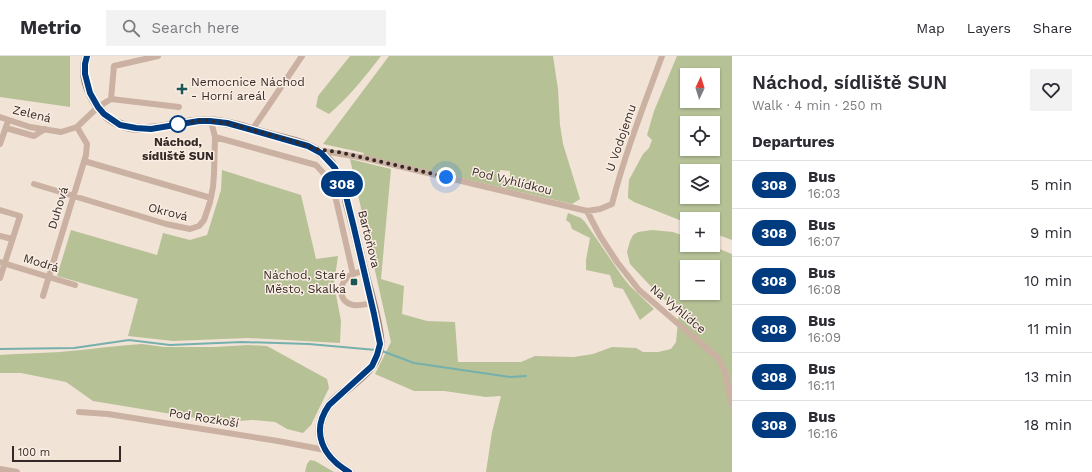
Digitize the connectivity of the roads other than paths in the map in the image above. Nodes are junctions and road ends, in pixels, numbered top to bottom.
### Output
1 (87, 56) edge
2 (158, 56) edge
3 (302, 56) edge
4 (662, 56) edge
5 (111, 99) junction
6 (98, 107) junction
7 (179, 107) dead end
8 (0, 117) edge
9 (9, 119) junction
10 (210, 121) junction
11 (77, 127) junction
12 (6, 128) junction
13 (45, 129) junction
14 (252, 130) junction
15 (215, 137) junction
16 (0, 144) edge
17 (315, 149) junction
18 (84, 161) junction
19 (34, 184) dead end
20 (73, 196) junction
21 (211, 198) junction
22 (0, 210) edge
23 (587, 211) junction
24 (0, 236) edge
25 (12, 239) junction
26 (2, 262) edge
27 (364, 271) junction
28 (353, 274) junction
29 (49, 277) junction
30 (0, 278) edge
31 (75, 285) dead end
32 (43, 296) dead end
33 (372, 303) junction
34 (732, 406) edge
35 (79, 412) dead end
36 (325, 450) junction
37 (0, 469) edge
38 (17, 472) edge
39 (349, 472) edge

1 - 6 street, Bartoňova
2 - 5 street
3 - 14 street
4 - 23 street, U Vodojemu
5 - 6 street
5 - 7 street
6 - 10 street, Bartoňova
6 - 11 street
8 - 9 street, Zelená
9 - 12 street
9 - 13 street, Zelená
10 - 14 street, Bartoňova
10 - 15 street, Okrová
11 - 13 street, Zelená
11 - 18 street, Duhová
12 - 13 street
12 - 16 street
14 - 17 street, Bartoňova
15 - 21 street, Okrová
15 - 28 street
17 - 23 street, Pod Vyhlídkou
17 - 27 street, Bartoňova
18 - 20 street, Duhová
18 - 21 street
19 - 20 street
20 - 21 street, Okrová
20 - 29 street, Duhová
22 - 25 street
23 - 34 street, Na Vyhlídce
24 - 25 street
25 - 26 street
26 - 29 street, Modrá
26 - 30 street
27 - 28 street
27 - 33 street, Bartoňova
28 - 33 street
29 - 31 street, Modrá
29 - 32 street, Duhová
33 - 36 street, Bartoňova
35 - 36 street, Pod Rozkoší
36 - 39 street, Bartoňova
37 - 38 street

